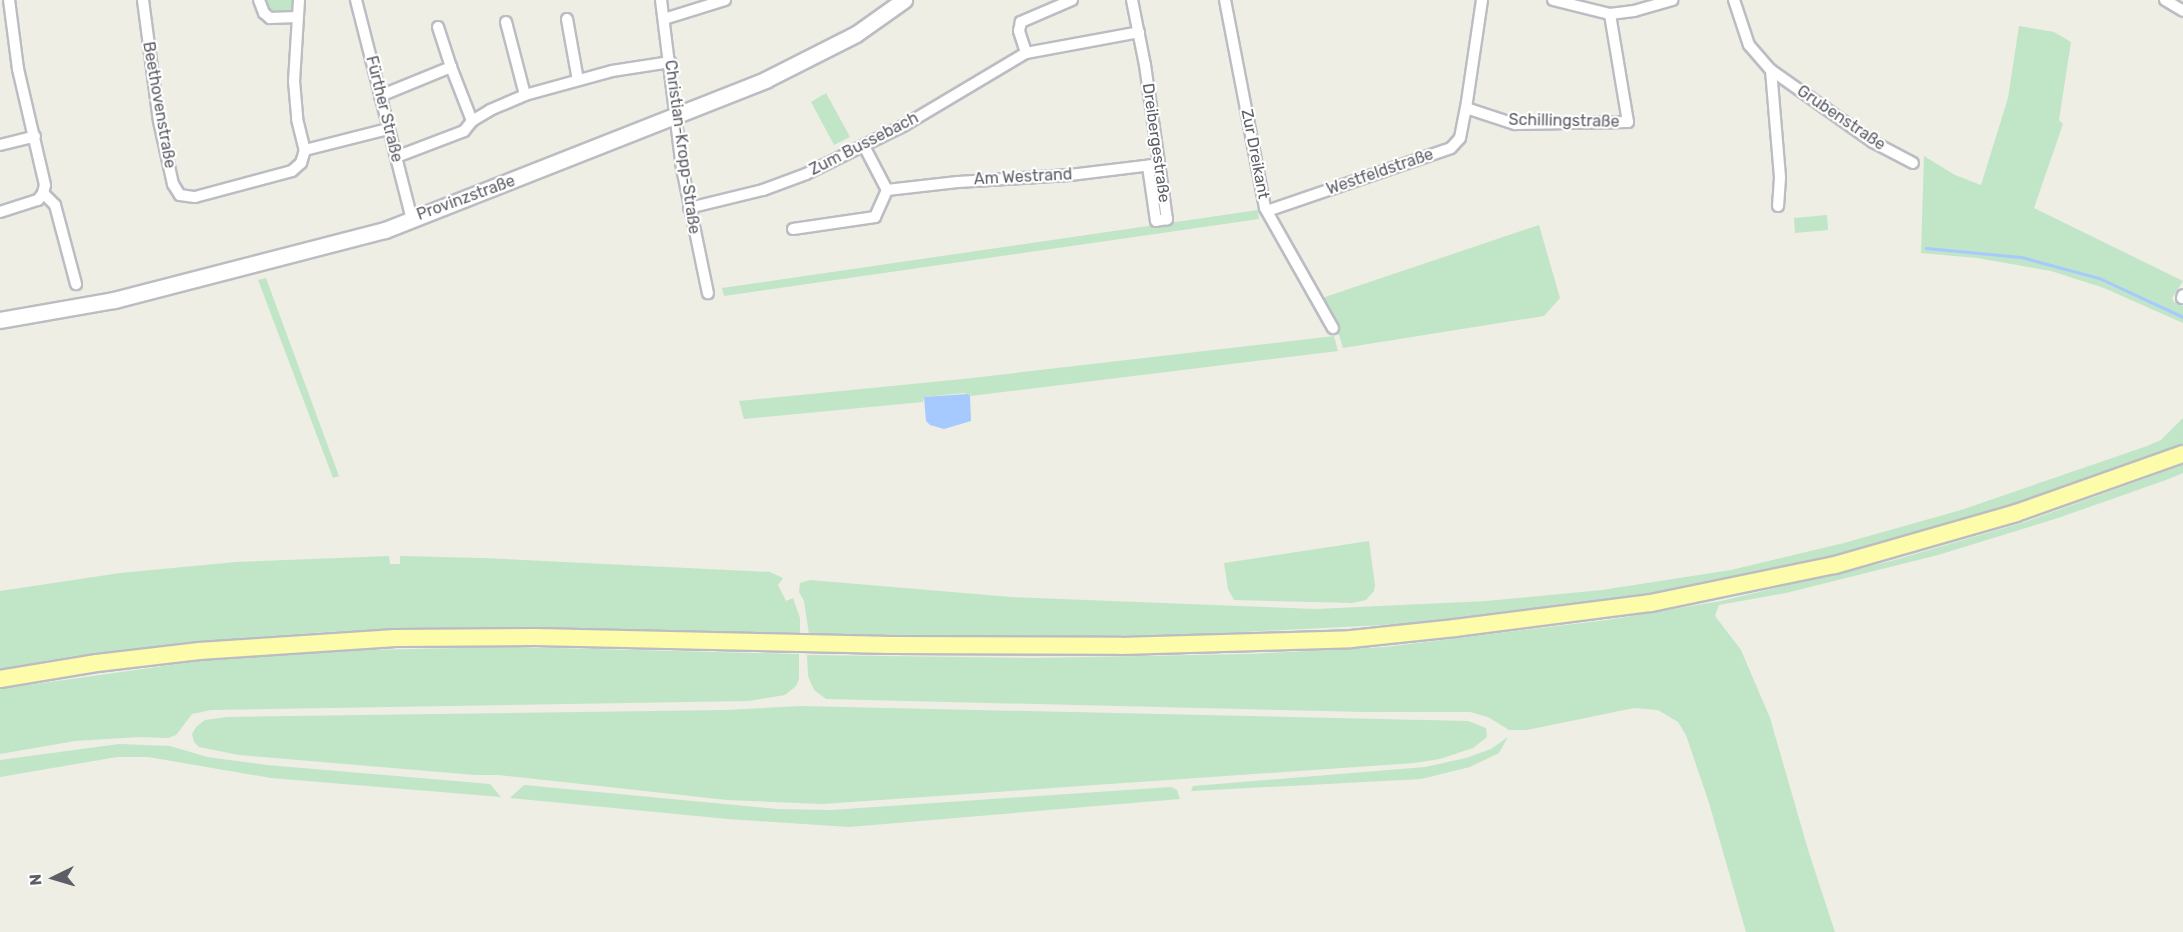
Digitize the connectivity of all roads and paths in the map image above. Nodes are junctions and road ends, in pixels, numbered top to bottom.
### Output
1 (9, 0) edge
2 (143, 0) edge
3 (260, 0) edge
4 (299, 0) edge
5 (356, 0) edge
6 (661, 0) edge
7 (725, 0) edge
8 (904, 0) edge
9 (1072, 0) edge
10 (1132, 0) edge
11 (1225, 0) edge
12 (1482, 0) edge
13 (1553, 0) edge
14 (1672, 0) edge
15 (1734, 0) edge
16 (2164, 0) edge
17 (2183, 11) edge
18 (1610, 14) junction
19 (297, 17) junction
20 (567, 19) dead end
21 (663, 19) junction
22 (506, 22) dead end
23 (438, 27) dead end
24 (1139, 32) junction
25 (1026, 53) junction
26 (670, 62) junction
27 (451, 67) junction
28 (1771, 70) junction
29 (578, 80) junction
30 (525, 95) junction
31 (380, 96) junction
32 (1466, 108) junction
33 (676, 117) junction
34 (472, 121) junction
35 (388, 129) junction
36 (35, 136) junction
37 (0, 145) edge
38 (864, 146) junction
39 (305, 150) junction
40 (396, 157) junction
41 (1912, 163) dead end
42 (1153, 165) joint
43 (887, 190) junction
44 (43, 193) junction
45 (1778, 206) dead end
46 (689, 208) junction
47 (1267, 211) junction
48 (0, 212) edge
49 (412, 219) junction
50 (793, 229) dead end
51 (76, 284) dead end
52 (708, 293) dead end
53 (0, 320) edge
54 (1333, 328) dead end
55 (2183, 454) edge
56 (0, 679) edge

1 - 36 street
2 - 39 street, Beethovenstraße
3 - 19 street
4 - 19 street
5 - 31 street, Fürther Straße
6 - 21 street, Christian-Kropp-Straße
7 - 21 street
8 - 33 street, Provinzstraße
9 - 25 street
10 - 24 street, Dreibergestraße
11 - 47 street, Zur Dreikant
12 - 32 street
13 - 18 street
14 - 18 street
15 - 28 street, Grubenstraße
16 - 17 street
18 - 32 street, Schillingstraße
19 - 39 street
20 - 29 street
21 - 26 street, Christian-Kropp-Straße
22 - 30 street
23 - 27 street
24 - 25 street, Zum Bussebach
24 - 42 street, Dreibergestraße
25 - 38 street, Zum Bussebach
26 - 29 street
26 - 33 street, Christian-Kropp-Straße
27 - 31 street
27 - 34 street
28 - 41 street, Grubenstraße
28 - 45 street
29 - 30 street
30 - 34 street
31 - 35 street, Fürther Straße
32 - 47 street, Westfeldstraße
33 - 46 street, Christian-Kropp-Straße
33 - 49 street, Provinzstraße
34 - 40 street
35 - 39 street
35 - 40 street, Fürther Straße
36 - 37 street
36 - 44 street
38 - 43 street
38 - 46 street, Zum Bussebach
40 - 49 street, Fürther Straße
42 - 43 street, Am Westrand
43 - 50 street
44 - 48 street
44 - 51 street
46 - 52 street, Christian-Kropp-Straße
47 - 54 street, Zur Dreikant
49 - 53 street, Provinzstraße
55 - 56 main road

